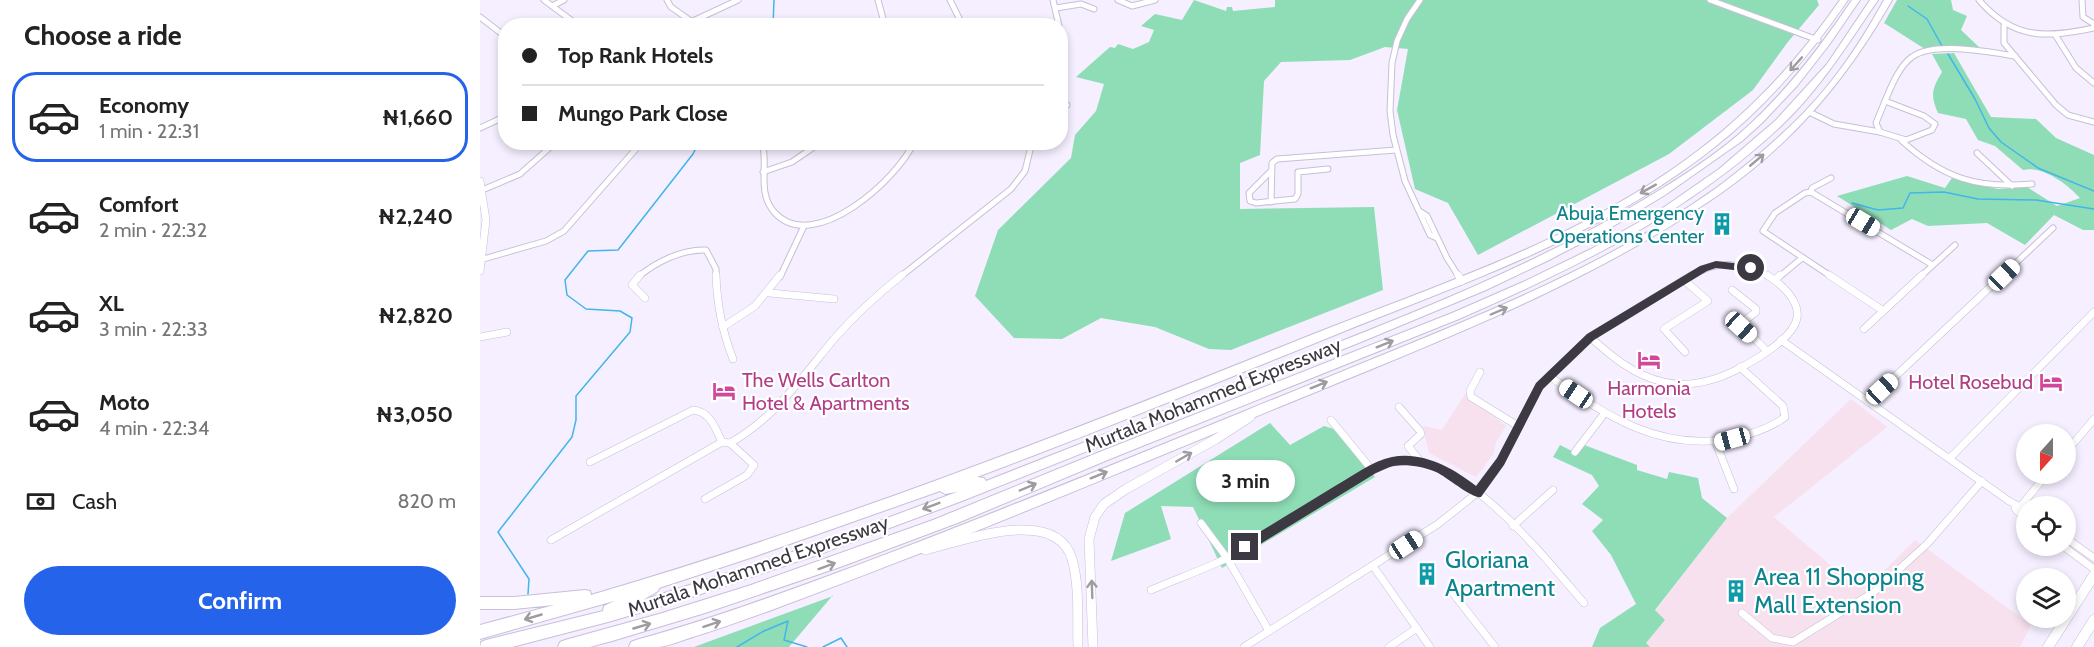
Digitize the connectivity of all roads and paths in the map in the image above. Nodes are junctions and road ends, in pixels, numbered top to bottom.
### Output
1 (544, 0) edge
2 (564, 0) edge
3 (667, 0) edge
4 (738, 0) edge
5 (878, 0) edge
6 (950, 0) edge
7 (1053, 0) edge
8 (1118, 0) edge
9 (1155, 0) edge
10 (1420, 0) edge
11 (1710, 0) edge
12 (1844, 0) edge
13 (1856, 0) edge
14 (1874, 0) edge
15 (1888, 0) edge
16 (1979, 0) edge
17 (1984, 0) edge
18 (2082, 0) edge
19 (552, 6) junction
20 (1056, 8) junction
21 (1094, 9) dead end
22 (480, 17) edge
23 (568, 18) edge
24 (688, 18) edge
25 (699, 18) edge
26 (883, 18) edge
27 (959, 18) edge
28 (1058, 18) edge
29 (2004, 26) junction
30 (2094, 26) edge
31 (498, 30) edge
32 (2056, 36) junction
33 (1818, 40) junction
34 (2015, 56) junction
35 (2094, 82) edge
36 (1766, 98) junction
37 (1885, 101) junction
38 (1809, 112) junction
39 (498, 120) edge
40 (2094, 122) edge
41 (480, 128) edge
42 (1748, 130) junction
43 (1880, 132) junction
44 (1901, 140) junction
45 (547, 150) edge
46 (635, 150) edge
47 (764, 150) edge
48 (809, 150) edge
49 (909, 150) edge
50 (1030, 150) edge
51 (1396, 150) junction
52 (1977, 153) dead end
53 (1328, 169) dead end
54 (1271, 171) junction
55 (763, 172) junction
56 (1734, 178) junction
57 (1832, 178) dead end
58 (480, 181) edge
59 (1707, 183) junction
60 (2032, 184) dead end
61 (2012, 186) junction
62 (481, 191) edge
63 (1811, 192) junction
64 (1270, 202) junction
65 (1622, 218) junction
66 (804, 226) junction
67 (2053, 228) dead end
68 (1574, 230) junction
69 (1955, 245) dead end
70 (1606, 246) junction
71 (1802, 258) junction
72 (481, 260) edge
73 (1931, 264) junction
74 (1586, 270) junction
75 (480, 272) edge
76 (1776, 279) junction
77 (1684, 280) junction
78 (1462, 282) junction
79 (1732, 290) dead end
80 (770, 293) junction
81 (645, 298) dead end
82 (834, 299) dead end
83 (1882, 310) junction
84 (2094, 312) edge
85 (723, 327) junction
86 (1864, 329) dead end
87 (507, 332) dead end
88 (480, 337) edge
89 (1590, 337) junction
90 (1781, 340) junction
91 (1766, 350) junction
92 (1685, 352) dead end
93 (733, 359) dead end
94 (1740, 367) junction
95 (1480, 372) dead end
96 (1549, 376) junction
97 (1868, 402) junction
98 (1265, 407) junction
99 (1399, 407) dead end
100 (1604, 414) junction
101 (2094, 419) edge
102 (1331, 420) dead end
103 (1229, 422) junction
104 (1518, 426) junction
105 (1152, 438) junction
106 (2076, 440) edge
107 (726, 442) junction
108 (1716, 443) junction
109 (1575, 452) dead end
110 (1950, 458) junction
111 (590, 462) dead end
112 (1420, 462) junction
113 (1372, 470) junction
114 (1010, 476) junction
115 (1982, 481) junction
116 (1734, 489) dead end
117 (1552, 490) dead end
118 (1477, 493) junction
119 (912, 496) junction
120 (705, 500) dead end
121 (990, 503) junction
122 (2016, 506) edge
123 (1201, 523) dead end
124 (1513, 526) junction
125 (551, 540) dead end
126 (2076, 545) edge
127 (925, 546) junction
128 (909, 553) junction
129 (2076, 556) edge
130 (1227, 558) junction
131 (2094, 558) edge
132 (1373, 567) junction
133 (2094, 569) edge
134 (2094, 575) edge
135 (669, 578) junction
136 (627, 590) junction
137 (1151, 590) dead end
138 (1452, 592) dead end
139 (480, 603) edge
140 (1584, 603) dead end
141 (1742, 613) dead end
142 (2094, 620) edge
143 (592, 621) junction
144 (1417, 628) junction
145 (1269, 631) junction
146 (480, 632) edge
147 (671, 638) junction
148 (486, 647) edge
149 (565, 647) edge
150 (636, 647) edge
151 (649, 647) edge
152 (1078, 647) edge
153 (1093, 647) edge
154 (1244, 647) edge
155 (1389, 647) edge
156 (1430, 647) edge
157 (1495, 647) edge
158 (2048, 647) edge
159 (2077, 647) edge

1 - 19 street
2 - 19 street
3 - 24 street
4 - 25 street
5 - 26 street
6 - 27 street
7 - 20 street
8 - 9 street
10 - 51 street
11 - 33 street
12 - 33 highway, Murtala Mohammed Expressway
13 - 42 highway, Murtala Mohammed Expressway
14 - 59 highway, Murtala Mohammed Expressway
15 - 38 highway, Murtala Mohammed Expressway
16 - 17 street
16 - 29 street
18 - 30 street
19 - 23 street
20 - 21 street
20 - 28 street
22 - 31 street
29 - 32 street
29 - 34 street
30 - 32 street
32 - 35 street
33 -> 36 highway, Murtala Mohammed Expressway
34 - 37 street
34 - 40 street
36 - 42 highway
36 -> 68 highway, Murtala Mohammed Expressway
37 - 43 street
37 - 44 street
38 - 43 street
56 -> 38 highway, Murtala Mohammed Expressway
39 - 41 street
42 - 65 highway, Murtala Mohammed Expressway
43 - 44 street
44 - 61 street
45 - 62 street
46 - 72 street
47 - 55 street
48 - 55 street
49 - 66 street
50 - 107 street
51 - 54 street
51 - 78 street
52 - 61 street
53 - 64 street
54 - 64 street
54 - 64 street
55 - 66 street
56 - 59 highway
56 - 74 highway, Murtala Mohammed Expressway
57 - 63 street
58 - 62 main road
59 - 70 highway, Murtala Mohammed Expressway
60 - 61 street
62 - 72 main road
63 - 71 street
63 - 73 street
65 - 68 highway
65 - 114 highway, Murtala Mohammed Expressway
66 - 80 street
67 - 97 street
68 - 78 highway, Murtala Mohammed Expressway
69 - 73 street
70 - 74 highway
105 -> 70 highway, Murtala Mohammed Expressway
71 - 76 street
71 - 83 street
72 - 75 main road
73 - 83 street
98 -> 74 highway, Murtala Mohammed Expressway
76 - 77 street
76 - 90 street
77 - 89 street
77 - 92 street
78 - 119 highway, Murtala Mohammed Expressway
79 - 91 street
80 - 82 street
80 - 85 street
81 - 85 street
83 - 86 street
84 - 110 street
85 - 93 street
87 - 88 street
89 - 94 street
89 - 96 street
90 - 91 street
90 - 97 street
91 - 94 street
94 - 108 street
95 - 104 street
96 - 100 street
96 - 104 street
97 - 110 street
98 - 103 highway, Murtala Mohammed Expressway
153 -> 98 main road
99 - 112 street
100 - 108 street
100 - 109 street
101 - 106 street
102 - 113 street
103 - 105 highway
127 -> 103 highway, Murtala Mohammed Expressway
104 - 118 street
121 -> 105 highway, Murtala Mohammed Expressway
107 - 111 street
107 - 120 street
107 - 125 street
108 - 116 street
110 - 115 street
112 - 113 street
112 - 118 street
113 - 130 street
114 - 119 highway
114 -> 143 highway, Murtala Mohammed Expressway
115 - 122 street
115 - 141 street
117 - 124 street
118 - 124 street
118 - 132 street
119 - 135 highway, Murtala Mohammed Expressway
121 - 127 highway
149 -> 121 highway, Murtala Mohammed Expressway
123 - 130 street
124 - 140 street
126 - 131 street
127 - 128 highway, Murtala Mohammed Expressway
147 -> 128 highway, Murtala Mohammed Expressway
128 - 152 main road
129 - 133 street
130 - 137 street
130 - 145 street
132 - 144 street
132 - 145 street
134 - 158 main road
135 - 136 highway, Murtala Mohammed Expressway
135 - 143 highway
136 - 139 highway
136 -> 146 highway, Murtala Mohammed Expressway
138 - 157 street
142 - 159 main road
143 - 148 highway, Murtala Mohammed Expressway
144 - 155 street
144 - 156 street
145 - 154 street
147 - 150 highway
147 - 151 highway

